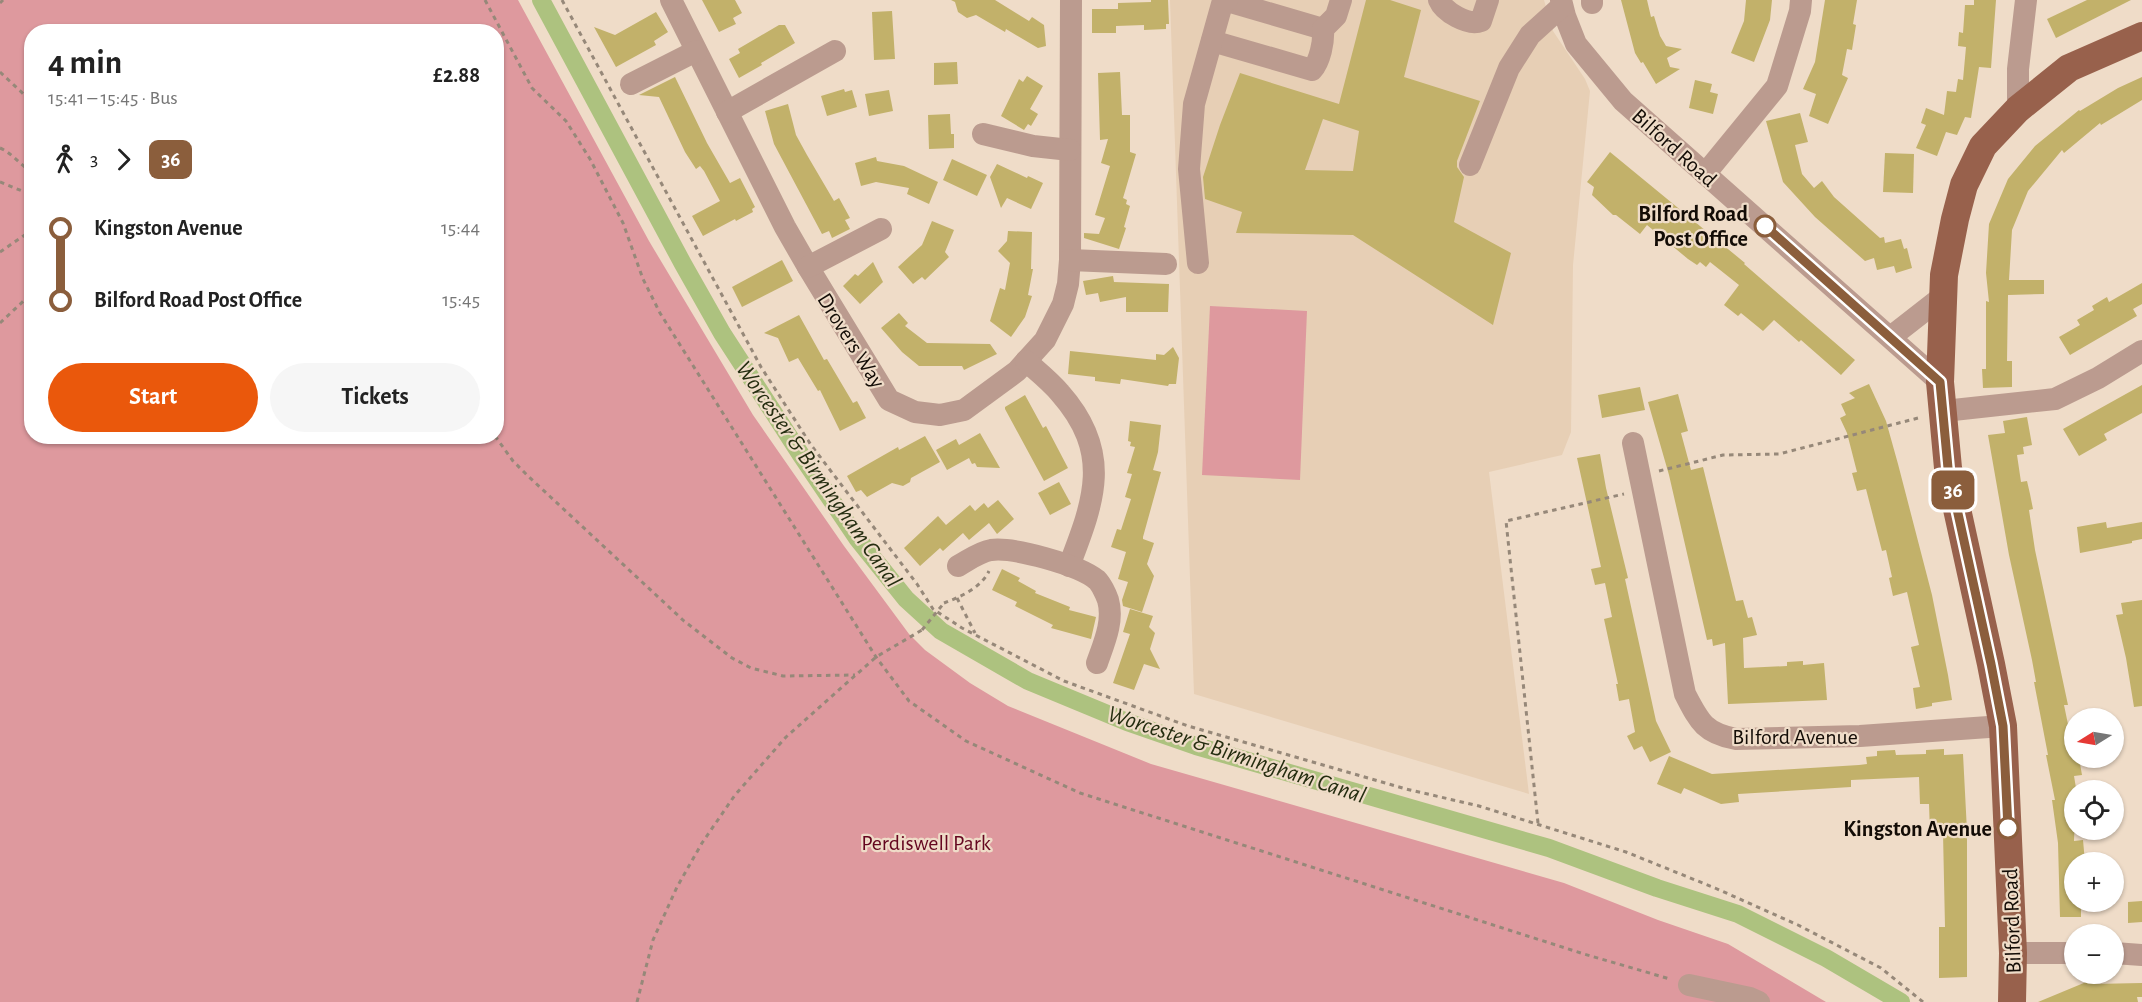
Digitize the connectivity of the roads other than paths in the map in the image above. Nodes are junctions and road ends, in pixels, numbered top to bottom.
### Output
1 (671, 0) edge
2 (1071, 0) edge
3 (1227, 0) edge
4 (1341, 0) edge
5 (1439, 0) edge
6 (1488, 0) edge
7 (1801, 0) edge
8 (2026, 0) edge
9 (1561, 3) edge
10 (1323, 29) junction
11 (2142, 36) edge
12 (1212, 41) junction
13 (696, 51) junction
14 (835, 51) dead end
15 (631, 84) dead end
16 (2018, 109) junction
17 (727, 112) junction
18 (983, 134) dead end
19 (1070, 150) junction
20 (1470, 165) dead end
21 (1705, 174) junction
22 (881, 229) dead end
23 (1070, 260) junction
24 (1198, 263) dead end
25 (1166, 264) dead end
26 (807, 267) junction
27 (1942, 297) junction
28 (1892, 336) junction
29 (2142, 351) edge
30 (1026, 361) junction
31 (1940, 382) junction
32 (1944, 411) junction
33 (1633, 442) dead end
34 (958, 566) dead end
35 (1069, 566) junction
36 (1097, 663) dead end
37 (2003, 726) junction
38 (2013, 953) junction
39 (2064, 953) edge
40 (2124, 954) edge
41 (2142, 955) edge
42 (1689, 985) road end
43 (1758, 1002) edge
44 (2012, 1002) edge

1 - 13 street, Drovers Way
2 - 19 street, Drovers Way
3 - 10 street
3 - 12 street
4 - 10 street
5 - 6 street
7 - 21 street
8 - 16 street
9 - 20 street
9 - 21 street, Bilford Road
10 - 12 street
11 - 16 main road
12 - 24 street
13 - 15 street
13 - 17 street, Drovers Way
14 - 17 street
16 - 27 main road
17 - 26 street, Drovers Way
18 - 19 street
19 - 23 street, Drovers Way
21 - 28 street, Bilford Road
22 - 26 street
23 - 25 street
23 - 30 street, Drovers Way
26 - 30 street, Drovers Way
27 - 28 street
27 - 31 main road
28 - 31 street, Bilford Road
29 - 32 street
30 - 35 street
31 - 32 main road, Bilford Road
32 - 37 main road, Bilford Road
33 - 37 street, Bilford Avenue
34 - 35 street
35 - 36 street
37 - 38 main road, Bilford Road
38 - 39 street
38 - 44 main road, Bilford Road
40 - 41 street
42 - 43 street

